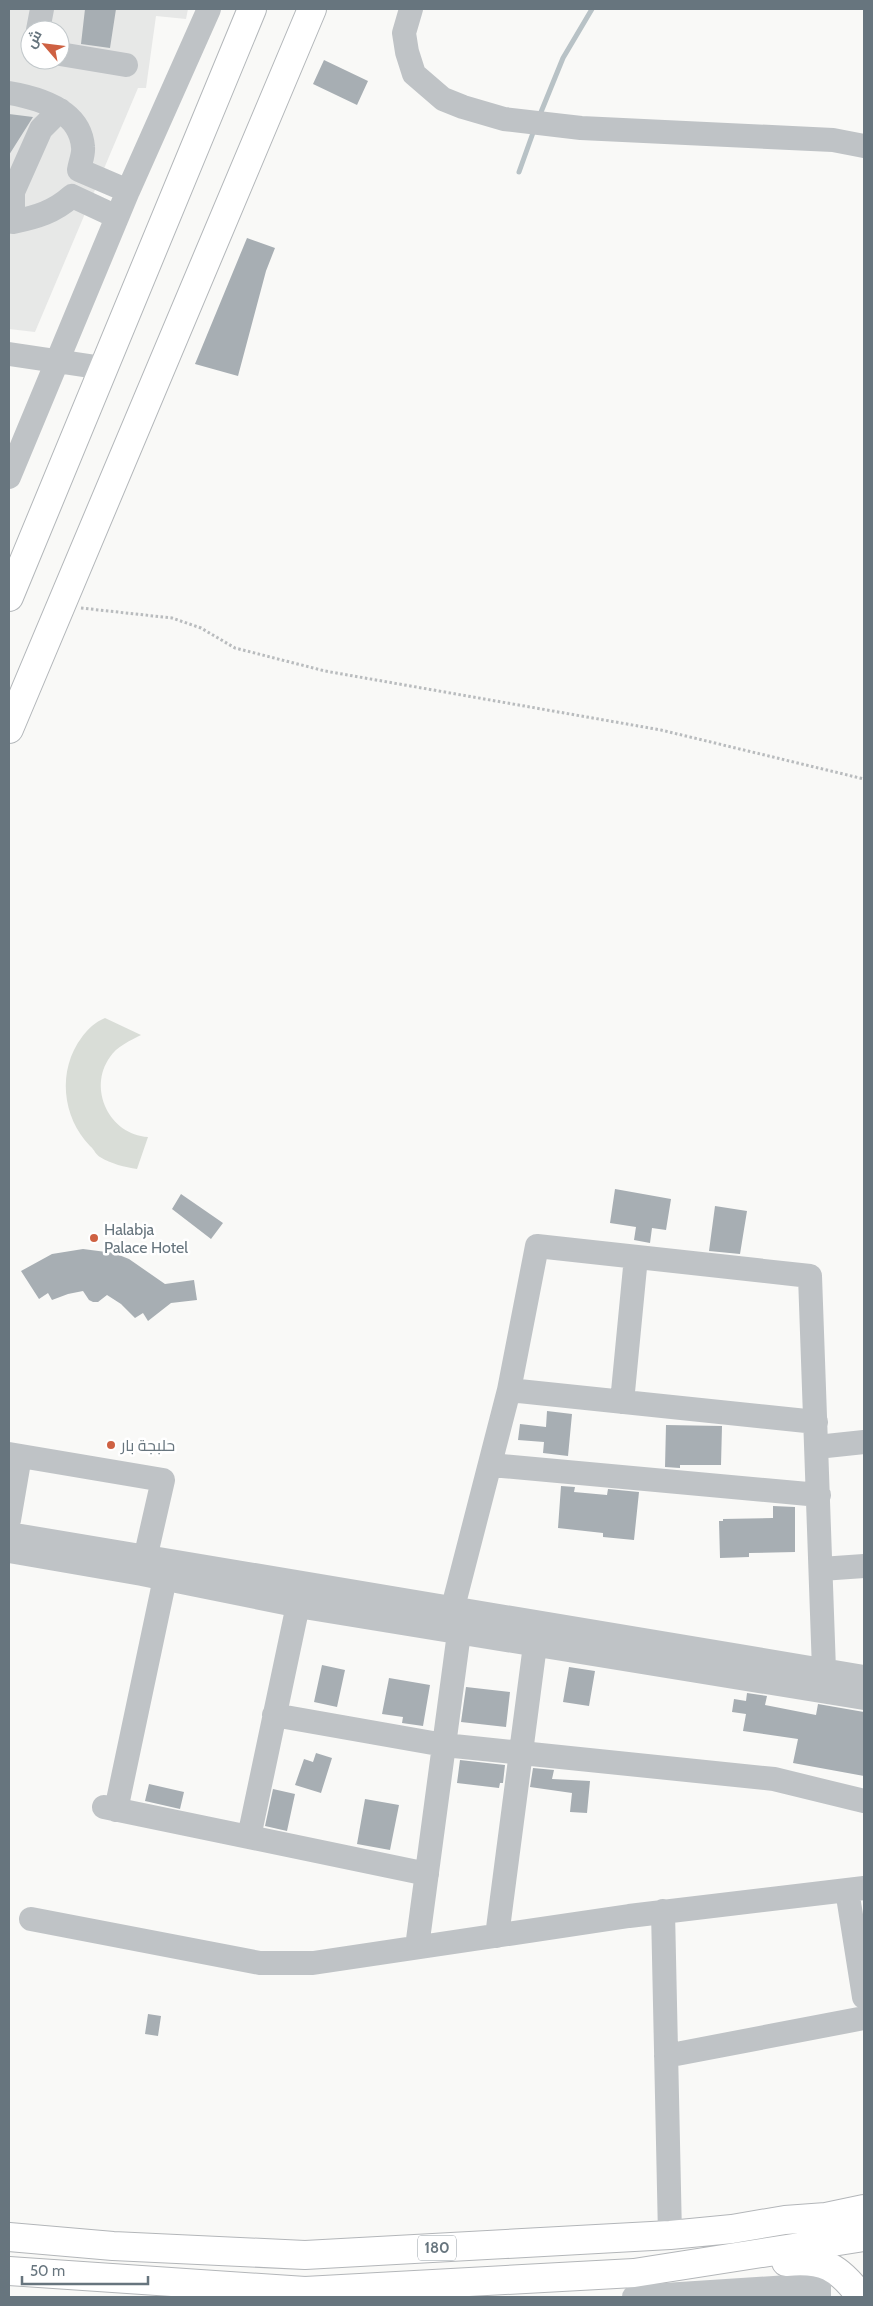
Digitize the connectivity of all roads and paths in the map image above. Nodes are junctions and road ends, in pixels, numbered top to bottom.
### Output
1 (252, 9) edge
2 (312, 9) edge
3 (411, 9) edge
4 (209, 10) edge
5 (70, 56) edge
6 (126, 66) dead end
7 (9, 93) edge
8 (60, 110) junction
9 (864, 146) edge
10 (128, 191) junction
11 (117, 217) junction
12 (9, 354) edge
13 (58, 360) junction
14 (104, 368) junction
15 (9, 476) edge
16 (9, 597) edge
17 (61, 606) junction
18 (9, 729) edge
19 (864, 779) edge
20 (636, 1257) junction
21 (509, 1390) junction
22 (622, 1402) junction
23 (816, 1422) junction
24 (864, 1442) edge
25 (817, 1447) junction
26 (15, 1455) edge
27 (491, 1464) junction
28 (819, 1495) junction
29 (9, 1520) edge
30 (9, 1534) edge
31 (9, 1551) edge
32 (864, 1566) edge
33 (155, 1567) junction
34 (821, 1569) junction
35 (298, 1605) junction
36 (453, 1607) junction
37 (459, 1633) junction
38 (535, 1645) junction
39 (628, 1649) junction
40 (824, 1670) junction
41 (864, 1677) edge
42 (864, 1698) edge
43 (274, 1715) junction
44 (444, 1745) junction
45 (521, 1753) junction
46 (864, 1801) edge
47 (249, 1838) junction
48 (427, 1874) junction
49 (856, 1889) edge
50 (663, 1911) junction
51 (31, 1920) dead end
52 (497, 1936) junction
53 (417, 1948) junction
54 (864, 1997) edge
55 (864, 2018) edge
56 (666, 2056) junction
57 (864, 2193) edge
58 (864, 2209) edge
59 (785, 2220) junction
60 (670, 2235) junction
61 (9, 2237) edge
62 (864, 2237) edge
63 (665, 2268) junction
64 (9, 2271) edge
65 (688, 2295) edge
66 (634, 2297) edge
67 (819, 2297) edge
68 (861, 2297) edge

1 - 14 main road
2 - 17 main road
3 - 9 street
4 - 10 street
5 - 6 street
7 - 8 street
8 - 10 street
8 - 11 street
10 - 11 street
11 - 13 street
12 - 13 street
13 - 14 street
13 - 15 street
14 - 16 main road
17 - 18 main road
17 - 19 path
20 - 21 street
20 - 22 street
20 - 23 street
21 - 22 street
21 - 27 street
22 - 23 street
23 - 25 street
24 - 25 street
25 - 28 street
26 - 29 street
26 - 33 street
27 - 28 street
27 - 36 street
28 - 34 street
30 - 33 street
31 - 33 street
32 - 34 street
33 - 35 street
33 - 36 street
33 - 47 street
34 - 40 street
35 - 37 street
35 - 43 street
36 - 39 street
37 - 38 street
37 - 44 street
38 - 39 street
38 - 45 street
39 - 40 street
39 - 42 street
40 - 41 street
43 - 44 street
43 - 47 street
44 - 45 street
44 - 48 street
45 - 46 street
45 - 52 street
47 - 48 street
48 - 53 street
49 - 50 street
49 - 54 street
50 - 52 street
50 - 56 street
51 - 53 street
52 - 53 street
55 - 56 street
56 - 60 street
57 - 59 main road
58 - 59 main road, 180
59 - 60 main road, 180
60 - 61 main road, 180
62 - 63 main road, 180
63 - 64 main road, 180
63 - 68 main road
65 - 66 street
65 - 67 street

